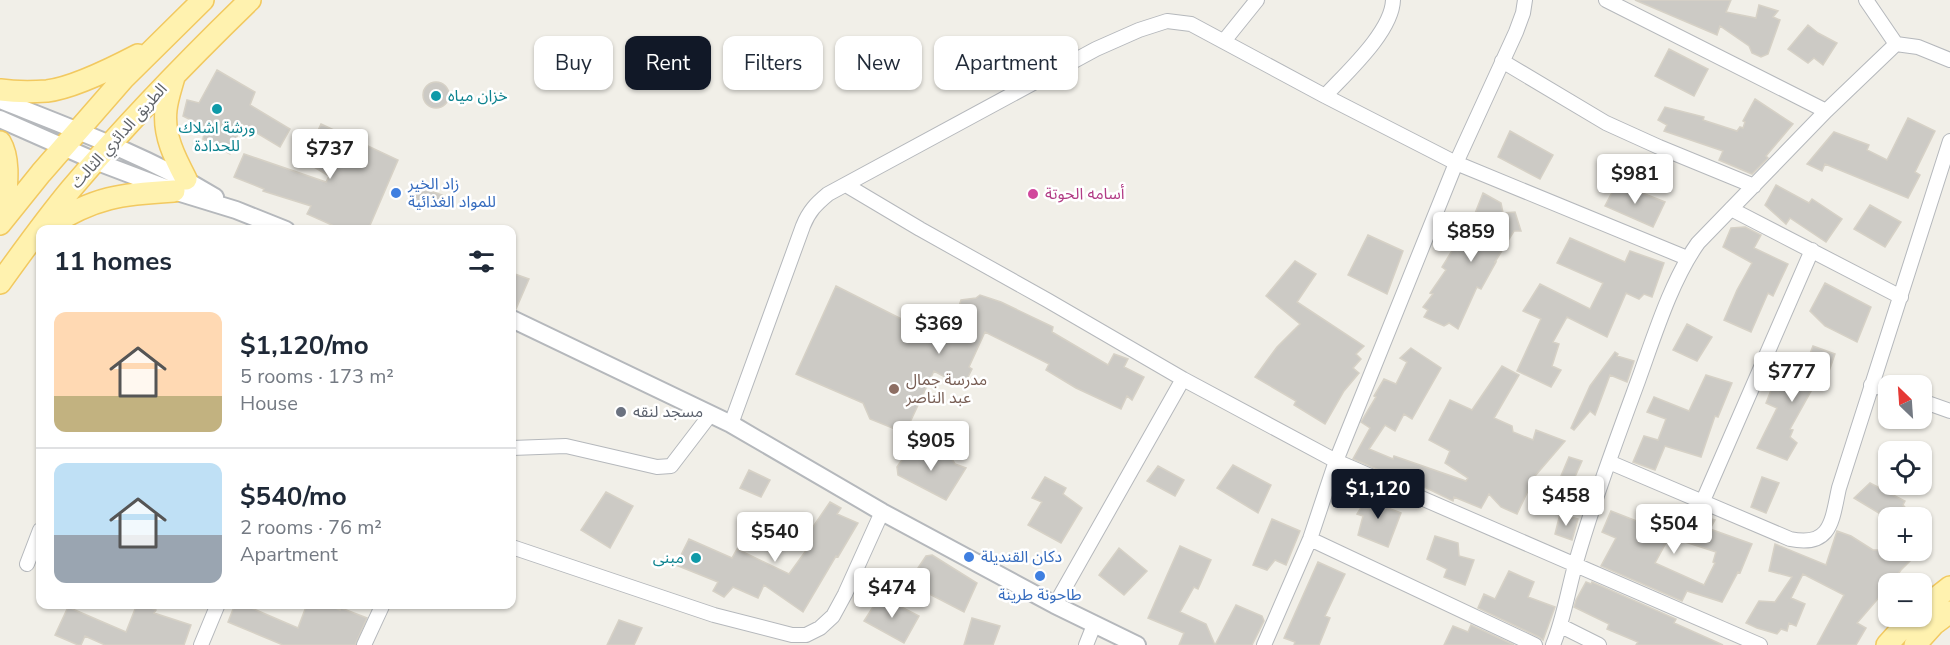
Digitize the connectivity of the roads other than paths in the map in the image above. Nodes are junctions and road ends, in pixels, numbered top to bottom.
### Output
1 (203, 0) edge
2 (250, 0) edge
3 (1257, 0) edge
4 (1393, 0) edge
5 (1525, 0) edge
6 (1606, 0) edge
7 (1866, 0) edge
8 (1883, 0) edge
9 (1875, 14) junction
10 (1224, 41) junction
11 (1896, 44) junction
12 (152, 48) junction
13 (1950, 60) edge
14 (1502, 61) junction
15 (174, 76) junction
16 (0, 90) edge
17 (1325, 96) junction
18 (0, 100) edge
19 (1826, 111) junction
20 (0, 119) edge
21 (78, 130) junction
22 (1950, 141) edge
23 (0, 142) edge
24 (110, 144) junction
25 (62, 148) junction
26 (95, 161) junction
27 (1456, 163) junction
28 (180, 185) junction
29 (846, 185) junction
30 (1754, 186) junction
31 (1731, 209) junction
32 (2, 220) edge
33 (45, 225) edge
34 (51, 225) edge
35 (274, 225) edge
36 (36, 237) edge
37 (1812, 250) junction
38 (1687, 258) junction
39 (0, 284) edge
40 (1901, 297) junction
41 (516, 322) edge
42 (1183, 379) junction
43 (1871, 385) junction
44 (1878, 387) edge
45 (1932, 405) edge
46 (1950, 411) edge
47 (710, 414) junction
48 (731, 424) junction
49 (516, 448) edge
50 (1336, 461) junction
51 (1609, 462) junction
52 (1702, 503) junction
53 (882, 512) junction
54 (1310, 539) junction
55 (36, 540) edge
56 (516, 548) edge
57 (1575, 563) junction
58 (27, 564) dead end
59 (1950, 587) edge
60 (1932, 601) edge
61 (1054, 605) junction
62 (216, 609) edge
63 (381, 609) edge
64 (1950, 612) edge
65 (1094, 625) junction
66 (1561, 626) junction
67 (1903, 627) edge
68 (201, 645) edge
69 (364, 645) edge
70 (1086, 645) edge
71 (1137, 645) edge
72 (1264, 645) edge
73 (1535, 645) edge
74 (1553, 645) edge
75 (1599, 645) edge
76 (1760, 645) edge
77 (1887, 645) edge
78 (1915, 645) edge

1 - 12 main road, الطريق الدائري الثالث
2 - 15 main road, الطريق الدائري الثالث
3 - 10 street
4 - 17 street
5 - 14 street
6 - 19 street
7 - 9 street
8 - 9 street
9 - 11 street
10 - 17 street
10 - 29 street
11 - 13 street
11 - 19 street
12 - 16 main road
12 - 21 main road, الطريق الدائري الثالث
14 - 27 street
14 - 30 street
15 - 24 main road, الطريق الدائري الثالث
15 - 28 main road
17 - 27 street
18 - 21 street
19 - 30 street
20 - 25 street
21 - 24 street
21 - 25 main road, الطريق الدائري الثالث
22 - 40 street
23 - 32 main road
24 - 26 main road, الطريق الدائري الثالث
24 - 28 street
25 - 26 street
25 - 32 main road, الطريق الدائري الثالث
26 - 28 street
26 - 33 main road, الطريق الدائري الثالث
27 - 38 street
27 - 50 street
28 - 34 main road
28 - 35 street
29 - 42 street
29 - 48 street
30 - 31 street
31 - 37 street
31 - 38 street
36 - 39 main road, الطريق الدائري الثالث
37 - 40 street
37 - 52 street
38 - 51 street
40 - 43 street
41 - 47 street
42 - 50 street
42 - 61 street
43 - 44 street
43 - 52 street
45 - 46 street
47 - 48 street
47 - 49 street
48 - 53 street
50 - 54 street
50 - 57 street
51 - 52 street
51 - 57 street
53 - 56 street
53 - 61 street
54 - 72 street
54 - 73 street
55 - 58 street
57 - 66 street
57 - 76 street
59 - 60 main road
61 - 65 street
62 - 68 street
63 - 69 street
64 - 78 main road
65 - 70 street
65 - 71 street
66 - 74 street
66 - 75 street
67 - 77 main road

